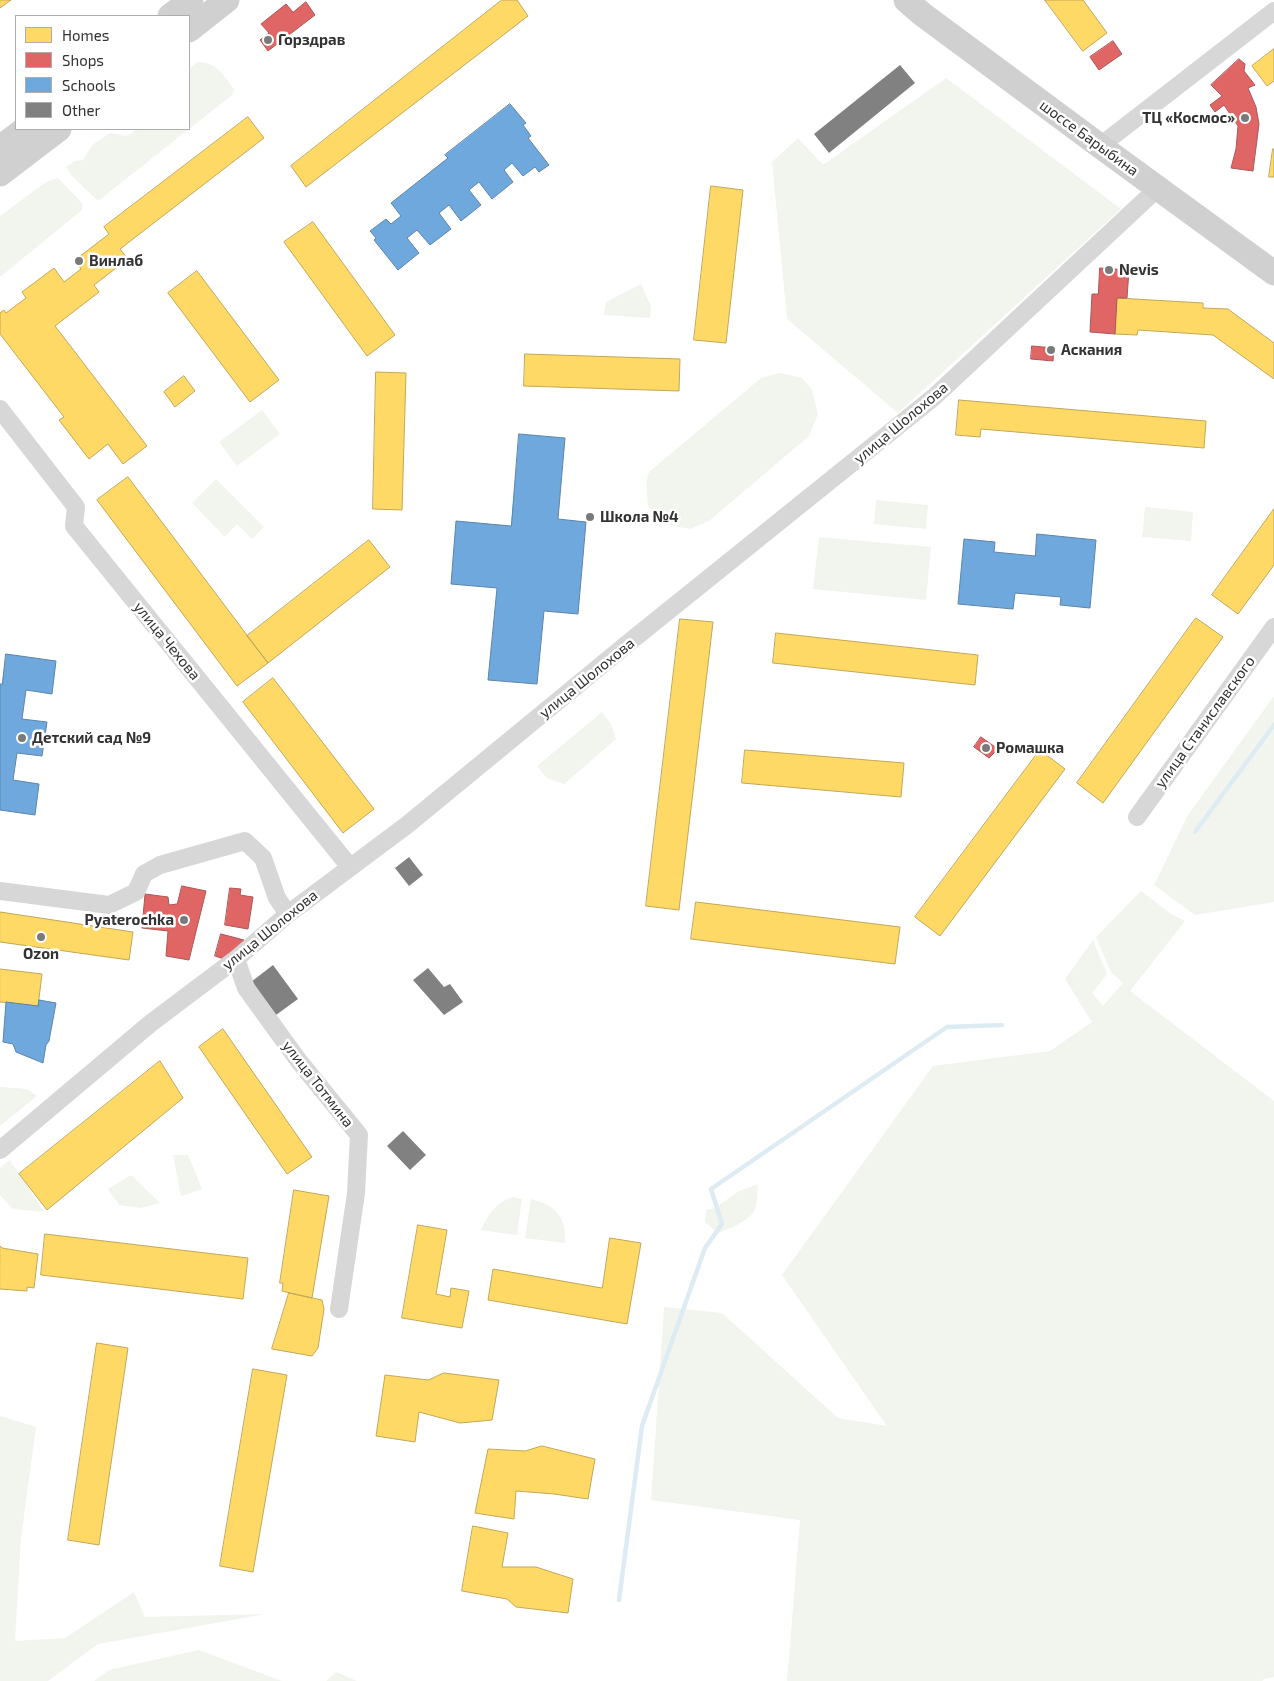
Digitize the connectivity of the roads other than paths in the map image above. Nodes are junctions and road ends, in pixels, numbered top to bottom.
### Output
1 (191, 0) edge
2 (227, 0) edge
3 (906, 0) edge
4 (1274, 11) edge
5 (171, 15) edge
6 (190, 29) edge
7 (24, 130) edge
8 (58, 130) edge
9 (1100, 146) junction
10 (0, 148) edge
11 (0, 174) edge
12 (1158, 188) junction
13 (1274, 273) edge
14 (0, 409) edge
15 (1274, 627) edge
16 (1137, 817) dead end
17 (350, 867) junction
18 (0, 891) edge
19 (288, 914) junction
20 (236, 959) junction
21 (0, 1150) edge
22 (339, 1309) dead end

1 - 5 main road
2 - 6 main road
3 - 9 main road, шоссе Барыбина
4 - 9 street
7 - 10 main road
8 - 11 main road
9 - 12 main road, шоссе Барыбина
12 - 13 main road, шоссе Барыбина
12 - 17 street, улица Шолохова
14 - 17 street, улица Чехова
15 - 16 street, улица Станиславского
17 - 19 street, улица Шолохова
18 - 19 street
19 - 20 street, улица Шолохова
20 - 21 street, улица Шолохова
20 - 22 street, улица Тотмина

